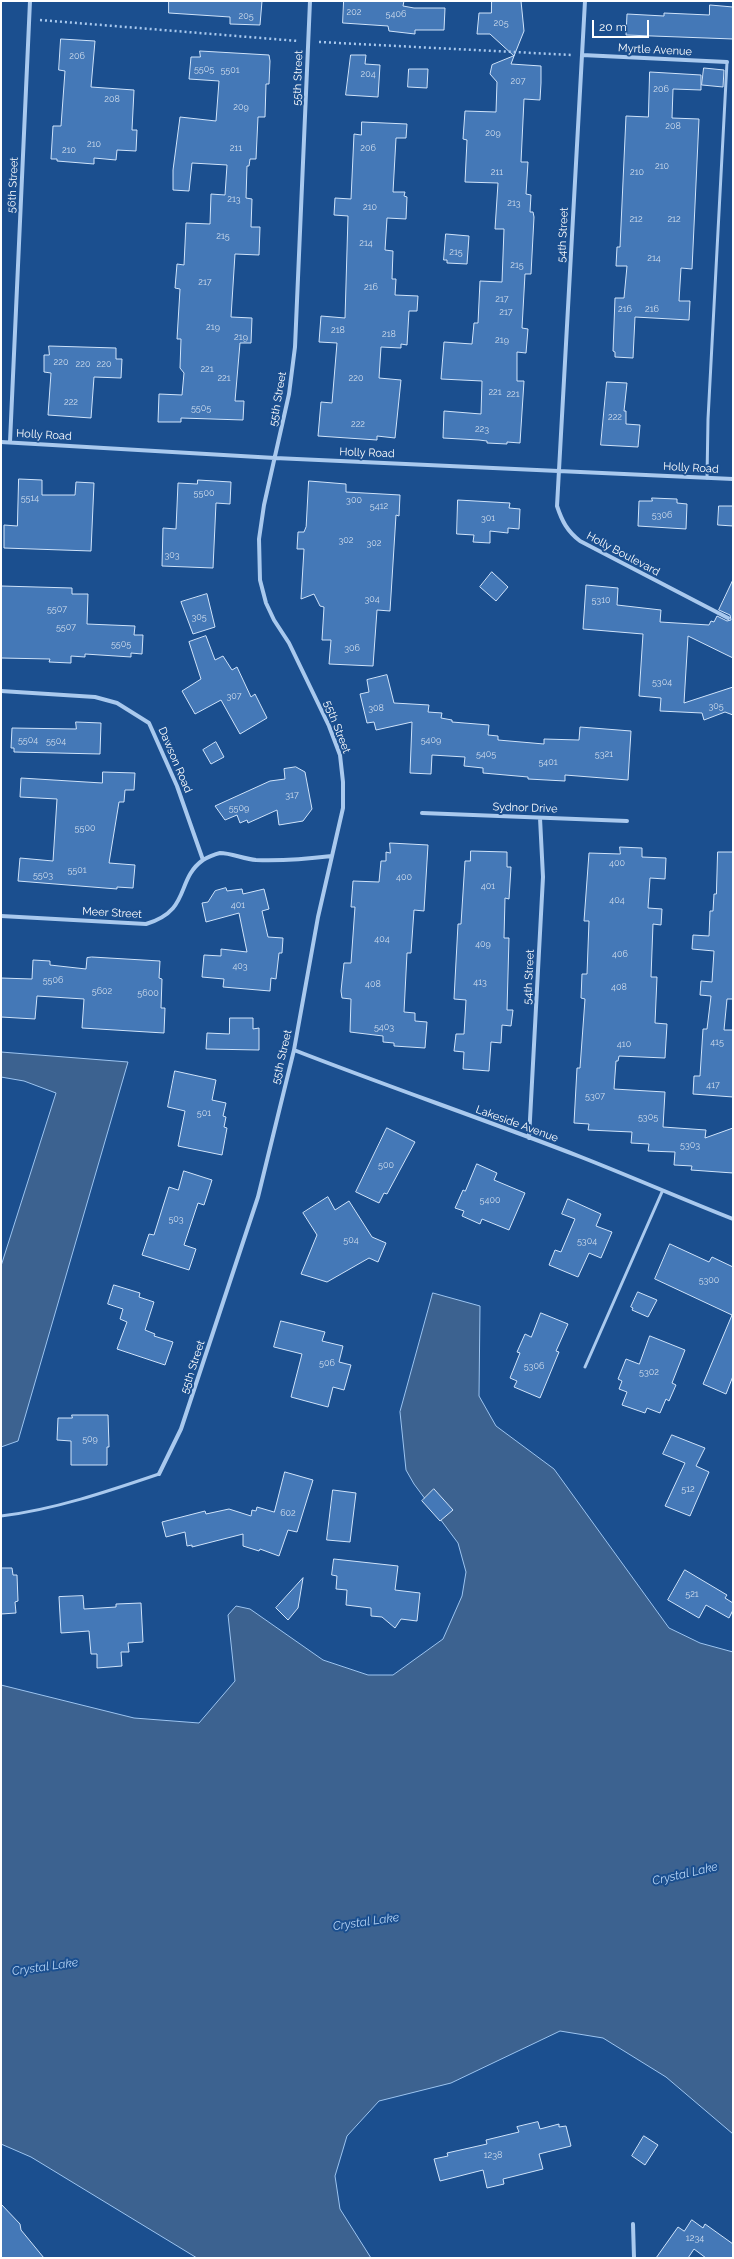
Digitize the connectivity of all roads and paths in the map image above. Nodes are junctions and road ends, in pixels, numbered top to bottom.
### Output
1 (30, 1) edge
2 (310, 1) edge
3 (585, 1) edge
4 (582, 55) junction
5 (727, 62) joint
6 (1, 442) edge
7 (10, 442) junction
8 (276, 458) junction
9 (561, 470) junction
10 (707, 478) junction
11 (733, 479) edge
12 (728, 618) dead end
13 (1, 691) edge
14 (422, 813) dead end
15 (540, 818) junction
16 (627, 821) dead end
17 (332, 856) junction
18 (203, 860) junction
19 (1, 916) edge
20 (294, 1050) junction
21 (529, 1138) junction
22 (662, 1192) junction
23 (733, 1218) edge
24 (585, 1368) dead end
25 (159, 1474) joint
26 (1, 1516) edge
27 (633, 2224) dead end
28 (634, 2258) edge

1 - 7 street, 56th Street
2 - 8 street, 55th Street
3 - 4 street, 54th Street
4 - 5 street, Myrtle Avenue
4 - 9 street, 54th Street
5 - 10 lane
6 - 7 street, Holly Road
7 - 8 street, Holly Road
8 - 9 street, Holly Road
8 - 17 street, 55th Street
9 - 10 street, Holly Road
9 - 12 street, Holly Boulevard
10 - 11 street, Holly Road
13 - 18 street, Dawson Road
14 - 15 street, Sydnor Drive
15 - 16 street, Sydnor Drive
15 - 21 street, 54th Street
17 - 18 street
17 - 20 street, 55th Street
18 - 19 street, Meer Street
20 - 21 street, Lakeside Avenue
20 - 25 street, 55th Street
21 - 22 street, Lakeside Avenue
22 - 23 street, Lakeside Avenue
22 - 24 lane
25 - 26 lane
27 - 28 street

